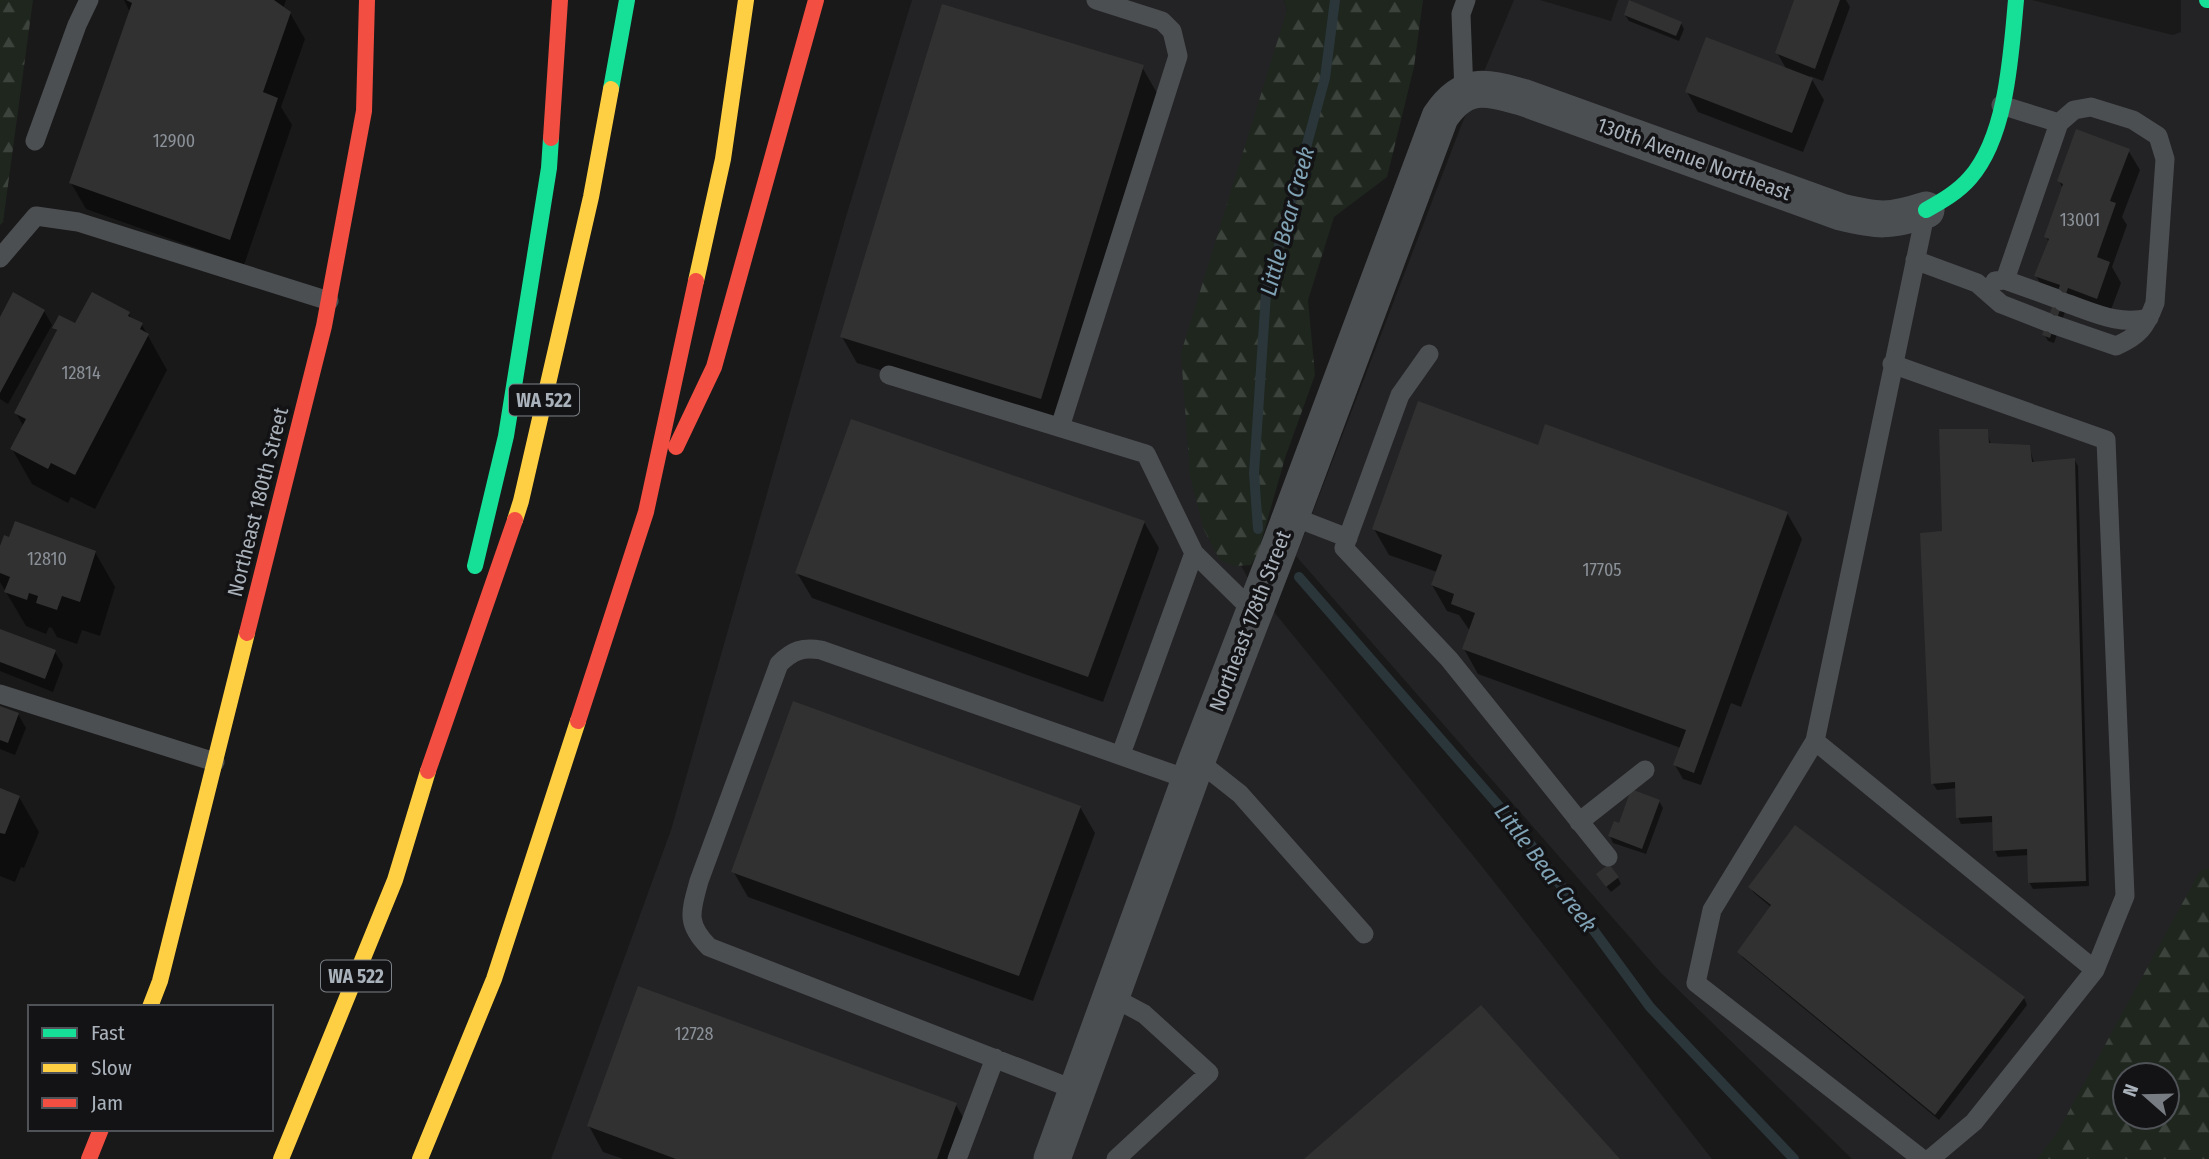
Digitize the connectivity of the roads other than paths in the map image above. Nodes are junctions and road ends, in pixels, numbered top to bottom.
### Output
1 (89, 0) edge
2 (367, 0) edge
3 (560, 0) edge
4 (627, 0) edge
5 (746, 0) edge
6 (816, 0) edge
7 (1096, 0) edge
8 (1466, 0) edge
9 (2016, 0) edge
10 (1464, 93) junction
11 (2001, 104) junction
12 (2059, 123) junction
13 (34, 141) dead end
14 (1926, 210) junction
15 (0, 258) edge
16 (1915, 260) junction
17 (2005, 280) junction
18 (1977, 283) junction
19 (329, 301) junction
20 (2149, 318) junction
21 (1429, 354) dead end
22 (1892, 364) junction
23 (889, 375) dead end
24 (1060, 427) junction
25 (646, 512) junction
26 (1291, 516) junction
27 (1348, 538) junction
28 (1194, 553) junction
29 (471, 586) dead end
30 (1254, 612) junction
31 (461, 626) dead end
32 (0, 694) edge
33 (1815, 741) junction
34 (1121, 754) junction
35 (215, 762) junction
36 (1193, 770) junction
37 (1645, 770) dead end
38 (422, 789) junction
39 (1580, 822) junction
40 (1608, 857) dead end
41 (1364, 934) dead end
42 (2095, 970) junction
43 (1112, 997) junction
44 (151, 1005) edge
45 (995, 1058) junction
46 (1078, 1091) junction
47 (100, 1131) edge
48 (89, 1159) edge
49 (281, 1159) edge
50 (421, 1159) edge
51 (957, 1159) edge
52 (1052, 1159) edge
53 (1116, 1159) edge
54 (1922, 1159) edge
55 (1930, 1159) edge

1 - 13 lane
2 - 19 main road, Northeast 180th Street
3 - 29 main road
4 - 38 main road, WA 522
5 - 25 main road
6 - 25 main road
7 - 24 lane
8 - 10 lane
9 - 11 main road
10 - 14 street, 130th Avenue Northeast
10 - 26 street, Northeast 178th Street
11 - 12 lane
11 - 14 main road
12 - 17 lane
12 - 20 lane
14 - 16 lane
15 - 19 lane
16 - 18 lane
16 - 22 lane
17 - 18 lane
17 - 20 lane
18 - 20 lane
19 - 35 main road, Northeast 180th Street
21 - 27 lane
22 - 33 lane
22 - 42 lane
23 - 24 lane
24 - 28 lane
25 - 50 main road
26 - 27 lane
26 - 30 street, Northeast 178th Street
27 - 39 lane
28 - 30 lane
28 - 34 lane
30 - 36 street, Northeast 178th Street
31 - 38 main road
32 - 35 lane
33 - 42 lane
33 - 54 lane
34 - 36 lane
34 - 45 lane
35 - 44 main road, Northeast 180th Street
36 - 41 lane
36 - 43 street, Northeast 178th Street
37 - 39 lane
38 - 49 main road, WA 522
39 - 40 lane
42 - 55 lane
43 - 46 street, Northeast 178th Street
43 - 53 lane
45 - 46 lane
45 - 51 lane
46 - 52 street, Northeast 178th Street
47 - 48 main road

